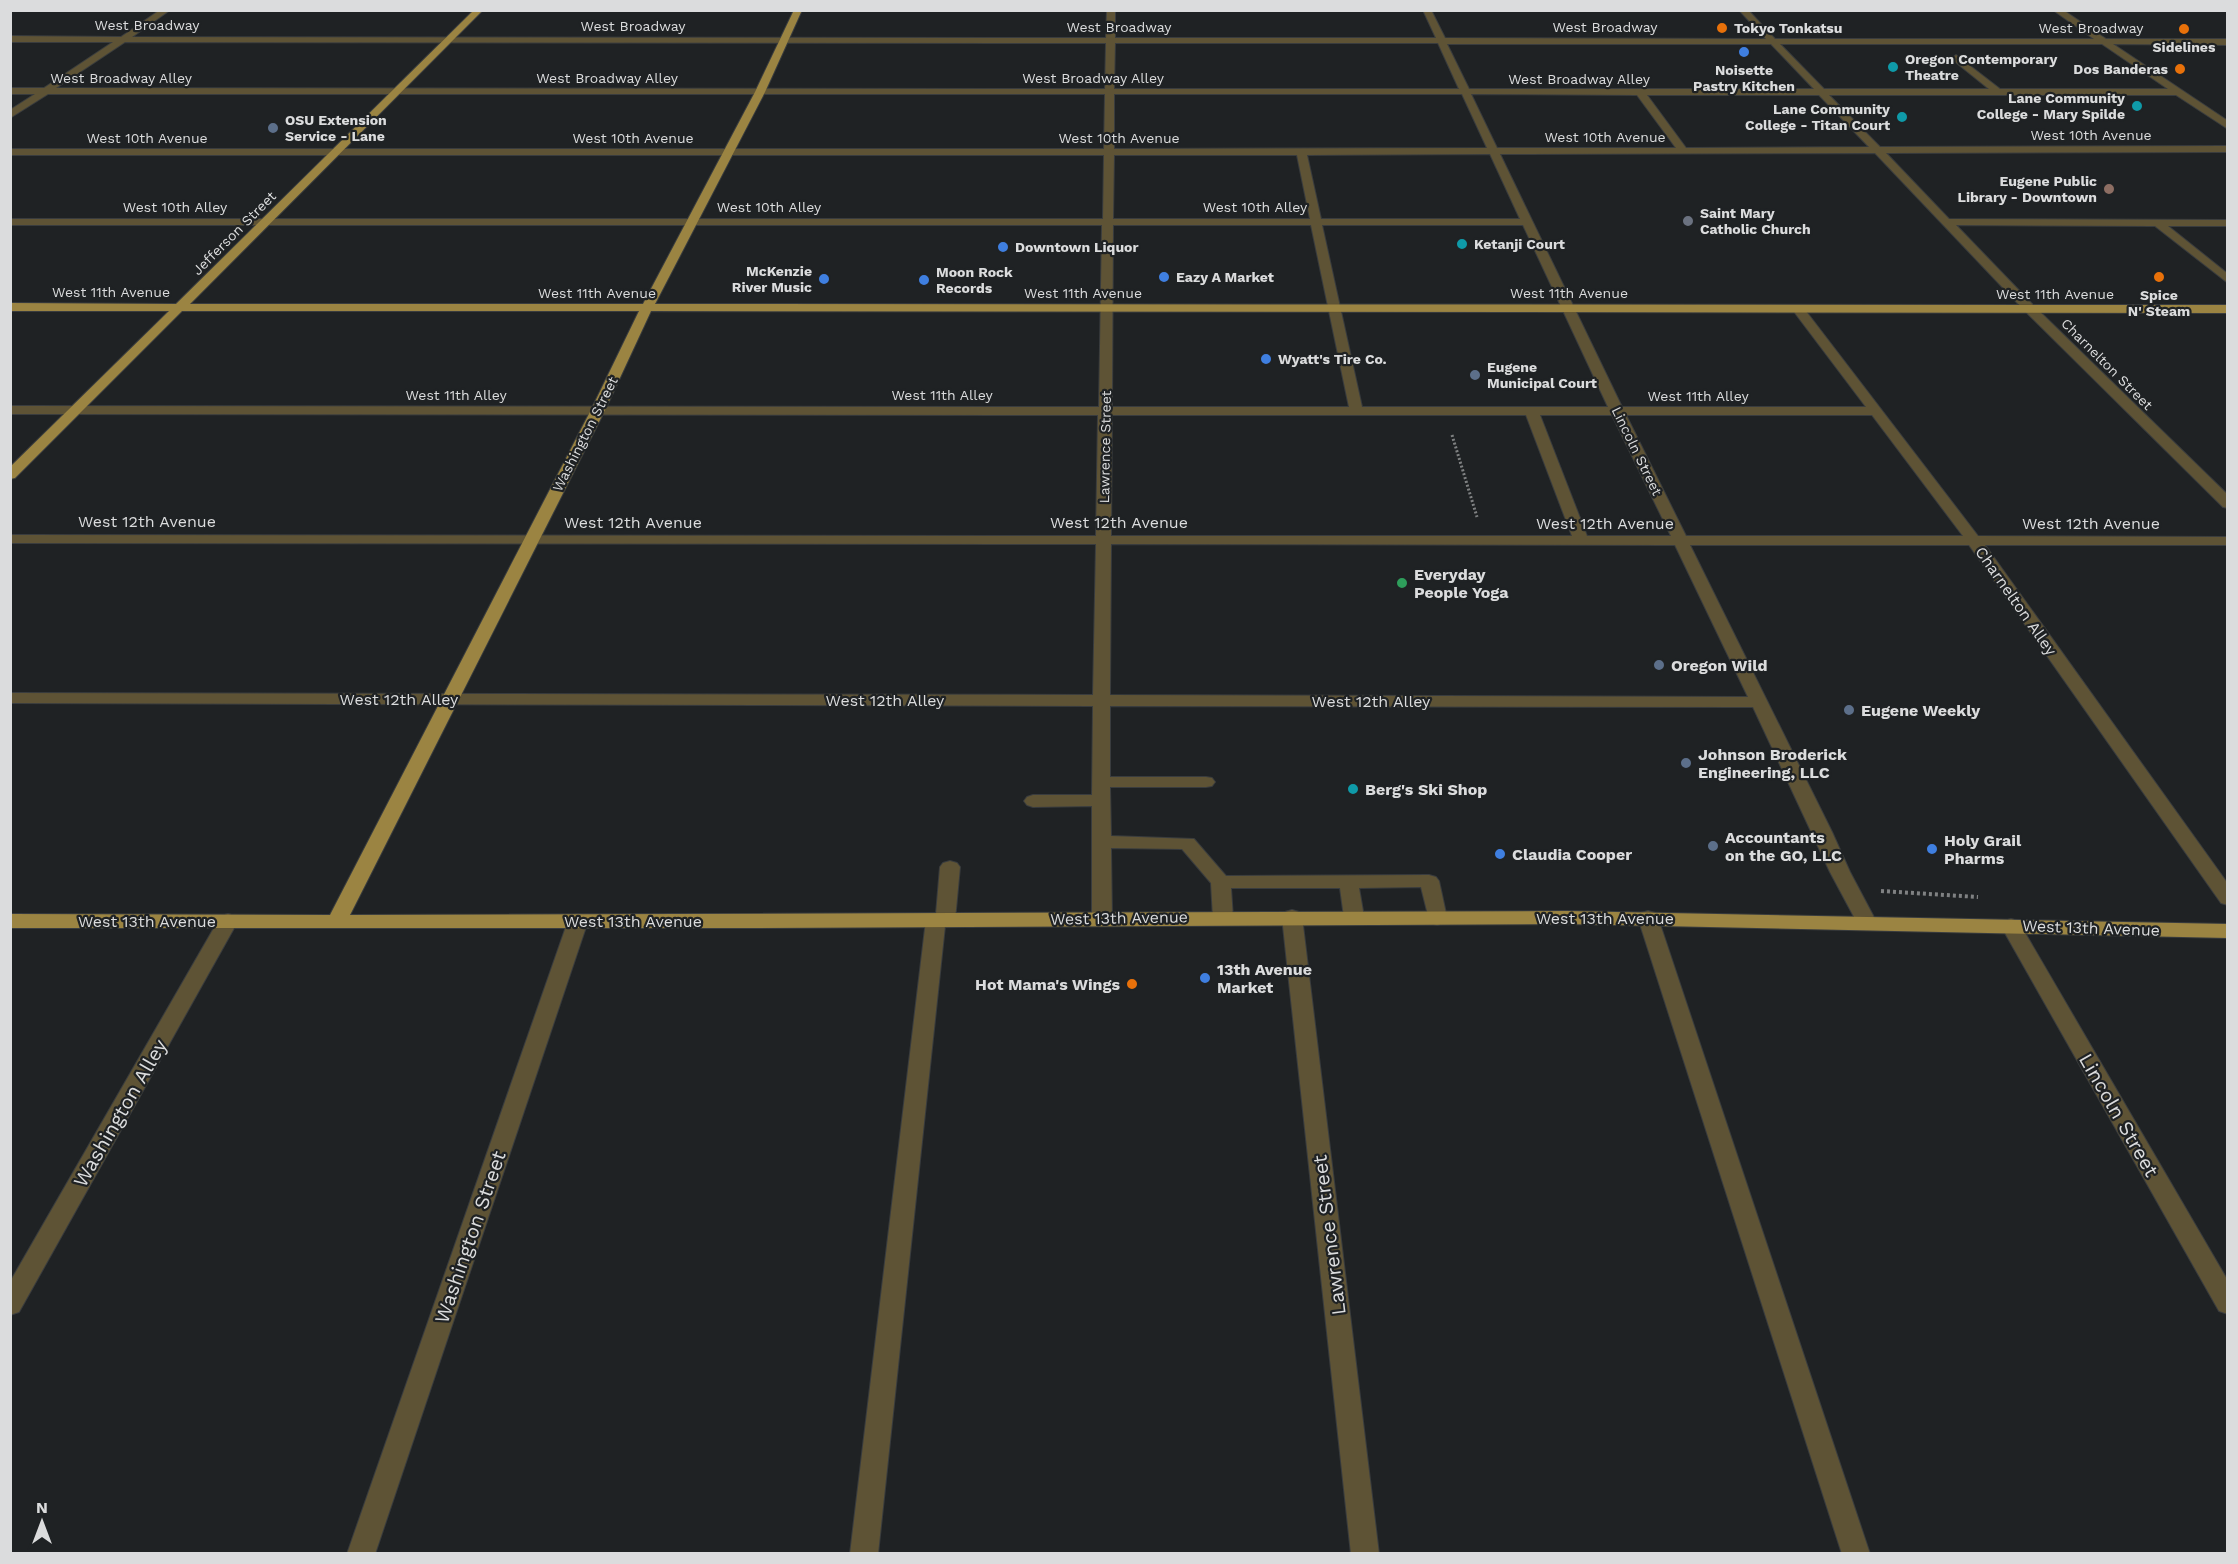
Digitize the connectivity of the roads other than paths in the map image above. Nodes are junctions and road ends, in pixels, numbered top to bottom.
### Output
1 (166, 10) edge
2 (479, 10) edge
3 (798, 10) edge
4 (1111, 10) edge
5 (1427, 10) edge
6 (1743, 10) edge
7 (2057, 10) edge
8 (10, 39) edge
9 (122, 39) junction
10 (450, 39) junction
11 (784, 40) junction
12 (1110, 40) junction
13 (1442, 41) junction
14 (1773, 41) junction
15 (2103, 42) junction
16 (2228, 42) edge
17 (1956, 58) dead end
18 (10, 91) edge
19 (46, 91) junction
20 (1997, 91) junction
21 (397, 92) junction
22 (760, 92) junction
23 (1110, 92) junction
24 (1821, 92) junction
25 (2176, 92) junction
26 (1466, 93) junction
27 (1641, 93) junction
28 (10, 115) edge
29 (2228, 126) edge
30 (1876, 149) junction
31 (2228, 149) edge
32 (1683, 150) junction
33 (1493, 151) junction
34 (10, 152) edge
35 (336, 152) junction
36 (730, 152) junction
37 (1109, 152) junction
38 (1301, 152) junction
39 (10, 222) edge
40 (266, 222) junction
41 (694, 222) junction
42 (1108, 222) junction
43 (1315, 222) junction
44 (1527, 222) junction
45 (1947, 222) junction
46 (2158, 223) junction
47 (2228, 223) edge
48 (2228, 280) edge
49 (10, 307) edge
50 (182, 307) junction
51 (647, 308) junction
52 (1107, 308) junction
53 (1333, 308) junction
54 (1567, 308) junction
55 (1798, 309) junction
56 (2030, 309) junction
57 (2228, 309) edge
58 (10, 410) edge
59 (78, 410) junction
60 (598, 410) junction
61 (1105, 410) junction
62 (1356, 410) junction
63 (1531, 410) junction
64 (1617, 410) junction
65 (1874, 411) junction
66 (10, 475) edge
67 (2228, 504) edge
68 (10, 539) edge
69 (532, 540) junction
70 (1104, 540) junction
71 (1581, 540) junction
72 (1681, 541) junction
73 (1974, 541) junction
74 (2228, 541) edge
75 (10, 698) edge
76 (451, 699) junction
77 (1101, 700) junction
78 (1759, 702) junction
79 (1206, 782) dead end
80 (1102, 791) junction
81 (1034, 801) dead end
82 (1102, 842) junction
83 (950, 867) dead end
84 (1221, 882) junction
85 (1349, 882) junction
86 (2228, 898) edge
87 (1354, 916) junction
88 (1292, 917) junction
89 (1223, 918) junction
90 (1437, 918) junction
91 (1648, 918) junction
92 (1102, 919) junction
93 (337, 920) junction
94 (940, 920) junction
95 (10, 921) edge
96 (228, 921) junction
97 (578, 921) junction
98 (1867, 923) junction
99 (2011, 926) junction
100 (2228, 931) edge
101 (2228, 1304) edge
102 (10, 1305) edge
103 (361, 1554) edge
104 (864, 1554) edge
105 (1365, 1554) edge
106 (1856, 1554) edge

1 - 9 street
2 - 10 main road, Jefferson Street
3 - 11 main road, Washington Street
4 - 12 street, Lawrence Street
5 - 13 street, Lincoln Street
6 - 14 street, Charnelton Street
7 - 15 street
8 - 9 street, West Broadway
9 - 10 street, West Broadway
9 - 19 street
10 - 11 street, West Broadway
10 - 21 main road, Jefferson Street
11 - 12 street, West Broadway
11 - 22 main road, Washington Street
12 - 13 street, West Broadway
12 - 23 street, Lawrence Street
13 - 14 street, West Broadway
13 - 26 street, Lincoln Street
14 - 15 street, West Broadway
14 - 24 street, Charnelton Street
15 - 16 street, West Broadway
15 - 25 street
17 - 20 street
18 - 19 street, West Broadway Alley
19 - 21 street, West Broadway Alley
19 - 28 street
20 - 24 street, West Broadway Alley
20 - 25 street, West Broadway Alley
21 - 22 street, West Broadway Alley
21 - 35 main road, Jefferson Street
22 - 23 street, West Broadway Alley
22 - 36 main road, Washington Street
23 - 26 street, West Broadway Alley
23 - 37 street, Lawrence Street
24 - 27 street, West Broadway Alley
24 - 30 street, Charnelton Street
25 - 29 street
26 - 27 street, West Broadway Alley
26 - 33 street, Lincoln Street
27 - 32 street
30 - 31 street, West 10th Avenue
30 - 32 street, West 10th Avenue
30 - 45 street, Charnelton Street
32 - 33 street, West 10th Avenue
33 - 38 street, West 10th Avenue
33 - 44 street, Lincoln Street
34 - 35 street, West 10th Avenue
35 - 36 street, West 10th Avenue
35 - 40 main road, Jefferson Street
36 - 37 street, West 10th Avenue
36 - 41 main road, Washington Street
37 - 38 street, West 10th Avenue
37 - 42 street, Lawrence Street
38 - 43 street
39 - 40 street, West 10th Alley
40 - 41 street, West 10th Alley
40 - 50 main road, Jefferson Street
41 - 42 street, West 10th Alley
41 - 51 main road, Washington Street
42 - 43 street, West 10th Alley
42 - 52 street, Lawrence Street
43 - 44 street, West 10th Alley
43 - 53 street
44 - 54 street, Lincoln Street
45 - 46 street
45 - 56 street, Charnelton Street
46 - 47 street
46 - 48 street
49 - 50 main road, West 11th Avenue
50 - 51 main road, West 11th Avenue
50 - 59 main road, Jefferson Street
51 - 52 main road, West 11th Avenue
51 - 60 main road, Washington Street
52 - 53 main road, West 11th Avenue
52 - 61 street, Lawrence Street
53 - 54 main road, West 11th Avenue
53 - 62 street
54 - 55 main road, West 11th Avenue
54 - 64 street, Lincoln Street
55 - 56 main road, West 11th Avenue
55 - 65 street, Charnelton Alley
56 - 57 main road, West 11th Avenue
56 - 67 street, Charnelton Street
58 - 59 street, West 11th Alley
59 - 60 street, West 11th Alley
59 - 66 main road, Jefferson Street
60 - 61 street, West 11th Alley
60 - 69 main road, Washington Street
61 - 62 street, West 11th Alley
61 - 70 street, Lawrence Street
62 - 63 street, West 11th Alley
63 - 64 street, West 11th Alley
63 - 71 street
64 - 65 street, West 11th Alley
64 - 72 street, Lincoln Street
65 - 73 street, Charnelton Alley
68 - 69 street, West 12th Avenue
69 - 70 street, West 12th Avenue
69 - 76 main road, Washington Street
70 - 71 street, West 12th Avenue
70 - 77 street, Lawrence Street
71 - 72 street, West 12th Avenue
72 - 73 street, West 12th Avenue
72 - 78 street, Lincoln Street
73 - 74 street, West 12th Avenue
73 - 86 street, Charnelton Alley
75 - 76 street, West 12th Alley
76 - 77 street, West 12th Alley
76 - 93 main road, Washington Street
77 - 78 street, West 12th Alley
77 - 80 street, Lawrence Street
78 - 98 street, Lincoln Street
79 - 80 street
80 - 81 street
80 - 82 street, Lawrence Street
82 - 84 street
82 - 92 street, Lawrence Street
83 - 94 street
84 - 85 street
84 - 89 street
85 - 87 street
85 - 90 street
87 - 88 main road, West 13th Avenue
87 - 90 main road, West 13th Avenue
88 - 89 main road, West 13th Avenue
88 - 105 street, Lawrence Street
89 - 92 main road, West 13th Avenue
90 - 91 main road, West 13th Avenue
91 - 98 main road, West 13th Avenue
91 - 106 street
92 - 94 main road, West 13th Avenue
93 - 96 main road, West 13th Avenue
93 - 97 main road, West 13th Avenue
94 - 97 main road, West 13th Avenue
94 - 104 street
95 - 96 main road, West 13th Avenue
96 - 102 street, Washington Alley
97 - 103 street, Washington Street
98 - 99 main road, West 13th Avenue
99 - 100 main road, West 13th Avenue
99 - 101 street, Lincoln Street

